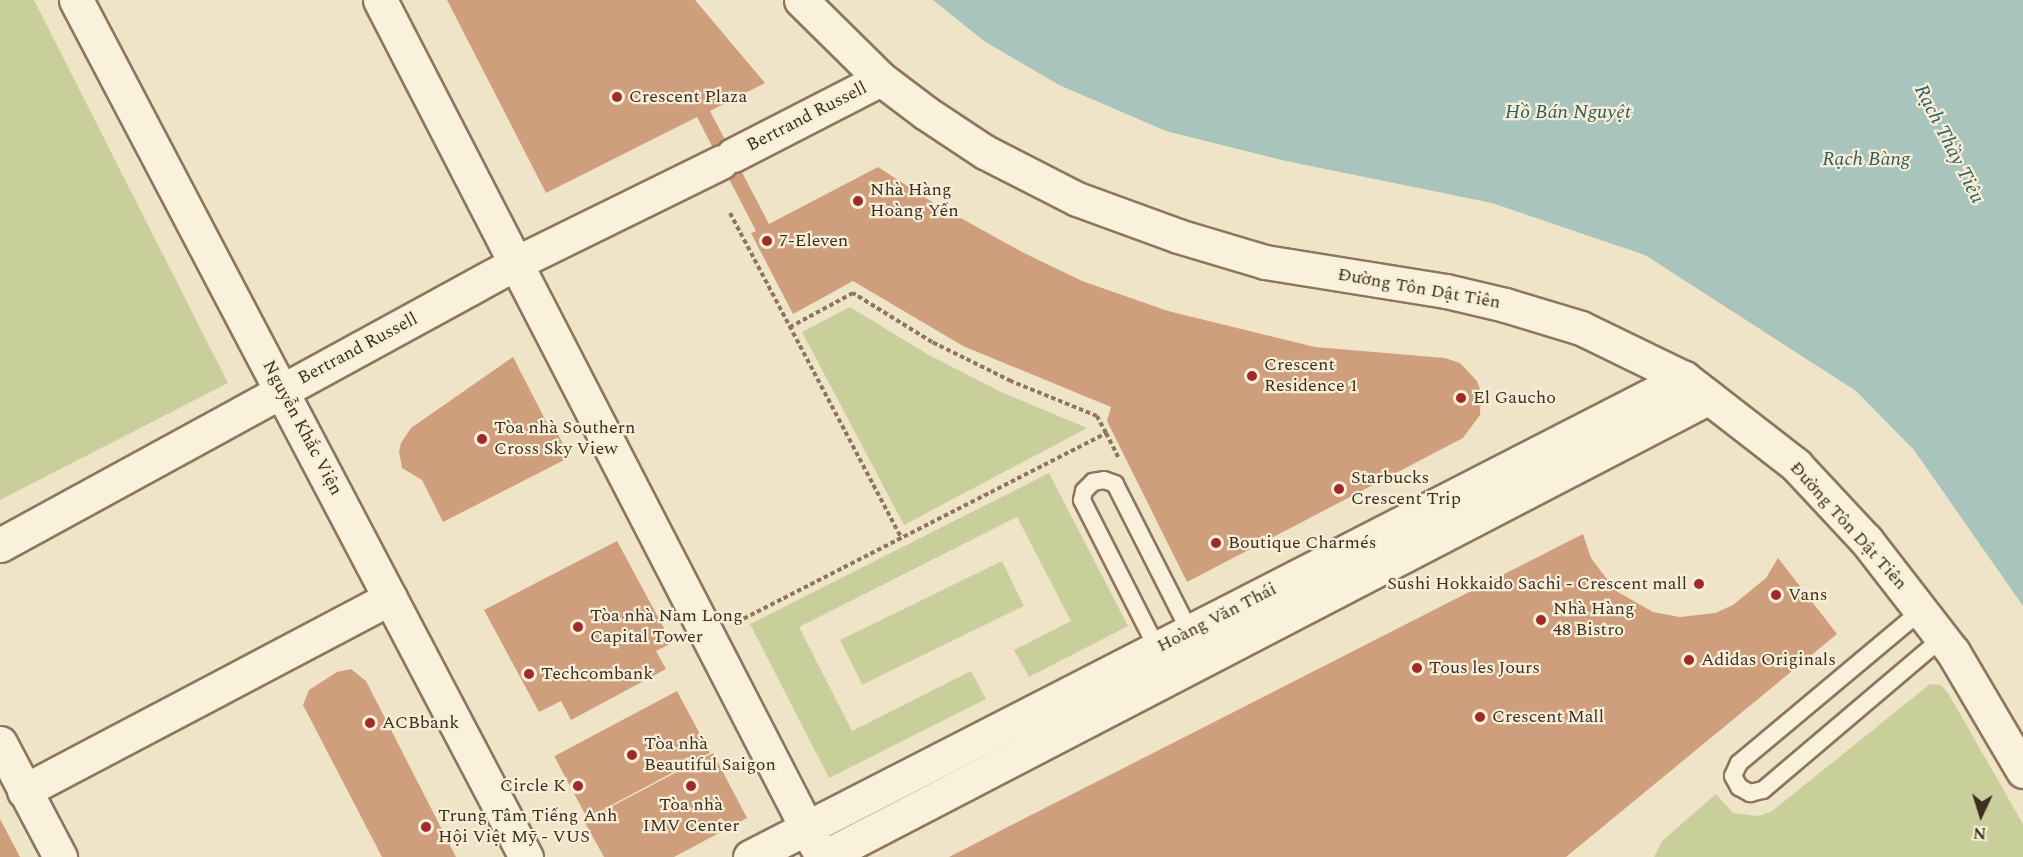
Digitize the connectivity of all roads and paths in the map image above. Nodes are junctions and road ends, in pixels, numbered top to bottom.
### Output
1 (76, 0) edge
2 (380, 0) edge
3 (801, 0) edge
4 (881, 79) junction
5 (730, 213) dead end
6 (518, 262) junction
7 (790, 327) junction
8 (1696, 388) junction
9 (282, 390) junction
10 (900, 536) junction
11 (0, 544) edge
12 (390, 598) junction
13 (1922, 610) junction
14 (736, 622) dead end
15 (1190, 632) junction
16 (1942, 638) junction
17 (1157, 648) junction
18 (1030, 732) junction
19 (0, 743) edge
20 (2023, 771) edge
21 (24, 791) junction
22 (806, 827) junction
23 (60, 857) edge
24 (526, 857) edge
25 (750, 857) edge
26 (823, 857) edge

1 - 9 street, Nguyễn Khắc Viện
2 - 6 street
3 - 4 street, Đường Tôn Dật Tiên
4 - 6 street, Bertrand Russell
4 - 8 street, Đường Tôn Dật Tiên
5 - 7 path
6 - 9 street, Bertrand Russell
6 - 22 street
7 - 10 path
7 - 10 path
8 - 13 street, Đường Tôn Dật Tiên
8 - 15 street, Hoàng Văn Thái
8 - 18 street, Hoàng Văn Thái
9 - 11 street, Bertrand Russell
9 - 12 street, Nguyễn Khắc Viện
10 - 14 path
12 - 21 street
12 - 24 street, Nguyễn Khắc Viện
13 - 16 street, Đường Tôn Dật Tiên
13 - 16 lane
15 - 17 street, Hoàng Văn Thái
15 - 17 lane
16 - 20 street, Đường Tôn Dật Tiên
17 - 18 street, Hoàng Văn Thái
18 - 22 street, Hoàng Văn Thái
18 - 26 street, Hoàng Văn Thái
19 - 21 street
21 - 23 street
22 - 25 street, Hoàng Văn Thái
22 - 26 street

